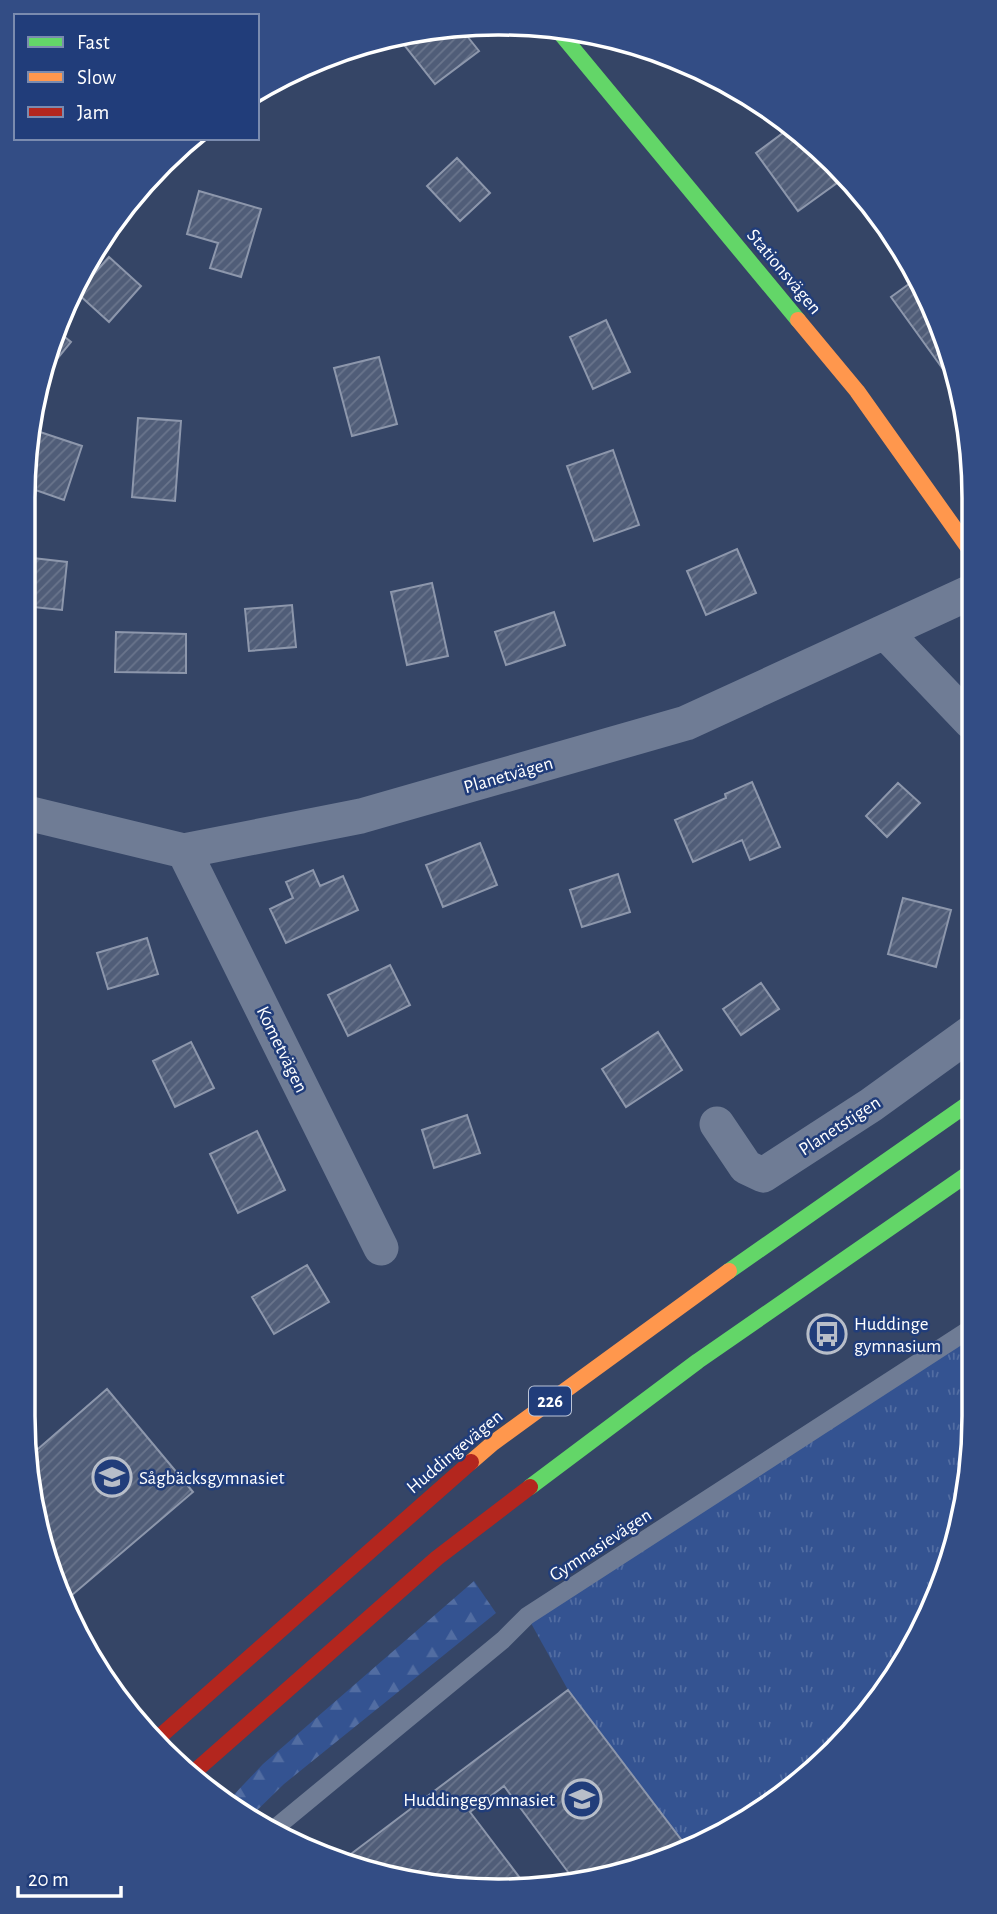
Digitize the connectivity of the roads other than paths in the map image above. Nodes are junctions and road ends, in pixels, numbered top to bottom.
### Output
1 (566, 40) edge
2 (962, 537) edge
3 (962, 596) edge
4 (885, 632) junction
5 (962, 713) edge
6 (35, 815) edge
7 (184, 851) junction
8 (962, 1039) edge
9 (962, 1108) edge
10 (717, 1124) dead end
11 (962, 1178) edge
12 (382, 1248) dead end
13 (962, 1334) edge
14 (163, 1734) edge
15 (198, 1768) edge
16 (280, 1824) edge

1 - 2 main road, Stationsvägen
3 - 4 street, Planetvägen
4 - 5 street
4 - 7 street, Planetvägen
6 - 7 street, Planetvägen
7 - 12 street, Kometvägen
8 - 10 street, Planetstigen
9 - 14 main road, Huddingevägen / 226
11 - 15 main road
13 - 16 lane, Gymnasievägen

